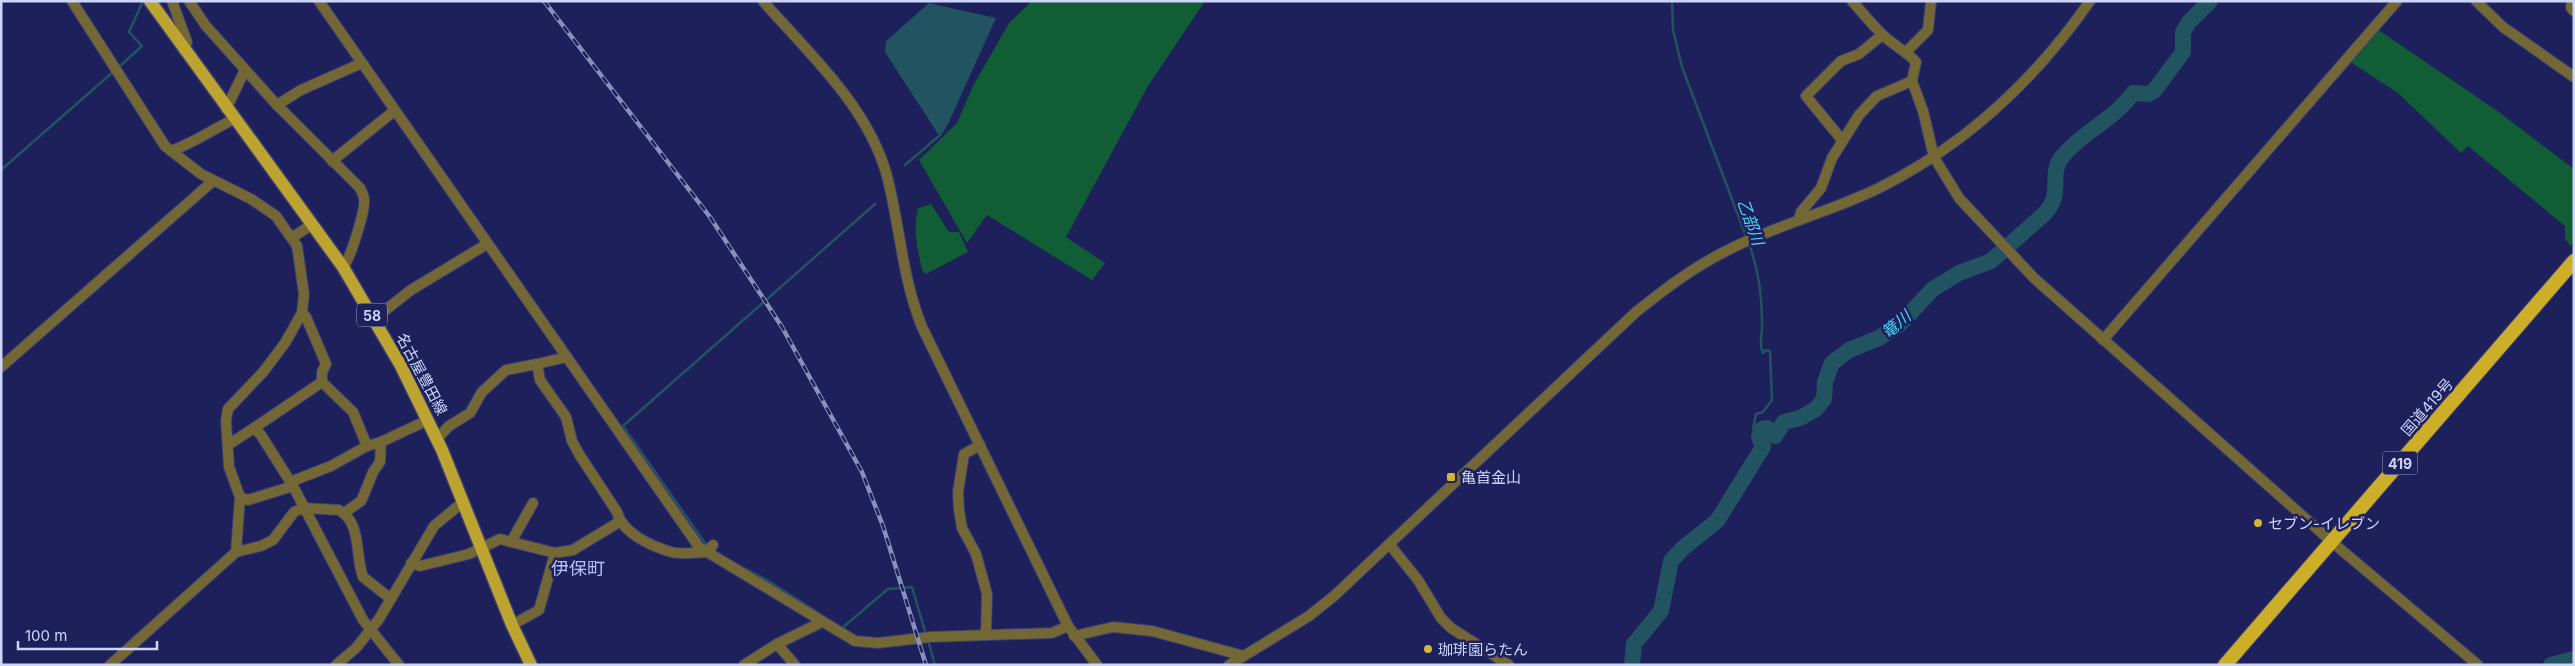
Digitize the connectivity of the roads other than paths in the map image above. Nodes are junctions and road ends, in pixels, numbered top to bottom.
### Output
1 (72, 1) edge
2 (150, 1) edge
3 (172, 1) edge
4 (189, 1) edge
5 (319, 1) edge
6 (762, 1) edge
7 (1852, 1) edge
8 (1931, 1) edge
9 (2090, 1) edge
10 (2397, 1) edge
11 (2476, 1) edge
12 (2572, 1) edge
13 (2574, 11) edge
14 (1882, 35) junction
15 (184, 50) junction
16 (1907, 51) junction
17 (362, 63) junction
18 (245, 70) junction
19 (2574, 76) edge
20 (1912, 81) junction
21 (277, 105) junction
22 (394, 112) junction
23 (230, 114) junction
24 (1842, 140) junction
25 (171, 151) junction
26 (1934, 157) junction
27 (332, 161) junction
28 (213, 181) junction
29 (1799, 220) junction
30 (311, 225) junction
31 (293, 238) junction
32 (487, 244) junction
33 (2574, 261) edge
34 (343, 267) junction
35 (302, 313) junction
36 (374, 319) junction
37 (2103, 340) junction
38 (567, 357) junction
39 (537, 364) junction
40 (1, 367) edge
41 (322, 382) junction
42 (428, 420) junction
43 (254, 428) junction
44 (436, 439) junction
45 (381, 442) junction
46 (228, 445) junction
47 (980, 445) junction
48 (367, 446) junction
49 (291, 484) junction
50 (240, 497) junction
51 (463, 502) junction
52 (533, 503) dead end
53 (303, 508) junction
54 (344, 513) junction
55 (619, 522) junction
56 (511, 542) junction
57 (2332, 542) junction
58 (1390, 544) junction
59 (482, 549) junction
60 (709, 549) junction
61 (236, 552) junction
62 (554, 553) junction
63 (411, 562) junction
64 (391, 599) junction
65 (822, 622) junction
66 (512, 625) junction
67 (1068, 626) junction
68 (370, 632) junction
69 (986, 635) junction
70 (1074, 636) junction
71 (777, 644) junction
72 (1244, 656) junction
73 (110, 665) edge
74 (336, 665) edge
75 (399, 665) edge
76 (531, 665) edge
77 (744, 665) edge
78 (795, 665) edge
79 (1097, 665) edge
80 (1229, 665) edge
81 (1509, 665) edge
82 (2225, 665) edge
83 (2478, 665) edge

1 - 25 street
2 - 15 main road, 名古屋豊田線 / 58
3 - 15 street
4 - 18 street
5 - 17 street
6 - 47 street
7 - 14 street
8 - 16 street
9 - 26 street
10 - 37 street
11 - 19 street
12 - 13 street
14 - 16 street
14 - 24 street
15 - 23 main road, 名古屋豊田線 / 58
16 - 20 street
17 - 21 street
17 - 22 street
18 - 21 street
18 - 23 street
20 - 24 street
20 - 26 street
21 - 27 street
22 - 27 street
22 - 32 street
23 - 25 street
23 - 30 main road, 名古屋豊田線 / 58
24 - 29 street
25 - 28 street
26 - 29 street
26 - 37 street
27 - 34 street
28 - 31 street
28 - 40 street
29 - 58 street
30 - 31 street
30 - 34 main road, 名古屋豊田線 / 58
31 - 35 street
32 - 36 street
32 - 38 street
33 - 57 highway, 国道419号 / 419
34 - 36 main road, 名古屋豊田線 / 58
35 - 41 street
35 - 46 street
36 - 42 main road, 名古屋豊田線 / 58
37 - 57 street
38 - 39 street
38 - 60 street
39 - 44 street
39 - 55 street
41 - 43 street
41 - 48 street
42 - 44 main road, 名古屋豊田線 / 58
42 - 45 street
43 - 46 street
43 - 49 street
44 - 51 main road, 名古屋豊田線 / 58
45 - 48 street
45 - 54 street
46 - 50 street
47 - 67 street
47 - 69 street
48 - 49 street
49 - 50 street
49 - 53 street
50 - 61 street
51 - 59 main road, 名古屋豊田線 / 58
51 - 63 street
52 - 56 street
53 - 54 street
53 - 61 street
53 - 68 street
54 - 64 street
55 - 60 street
55 - 62 street
56 - 59 street
56 - 62 street
57 - 82 highway, 国道419号 / 419
57 - 83 street
58 - 72 street
58 - 81 street
59 - 63 street
59 - 66 main road, 名古屋豊田線 / 58
60 - 65 street
61 - 73 street
62 - 66 street
63 - 64 street
64 - 68 street
65 - 69 street
65 - 71 street
66 - 76 main road, 名古屋豊田線 / 58
67 - 69 street
67 - 70 street
68 - 74 street
68 - 75 street
70 - 72 street
70 - 79 street
71 - 77 street
71 - 78 street
72 - 80 street

